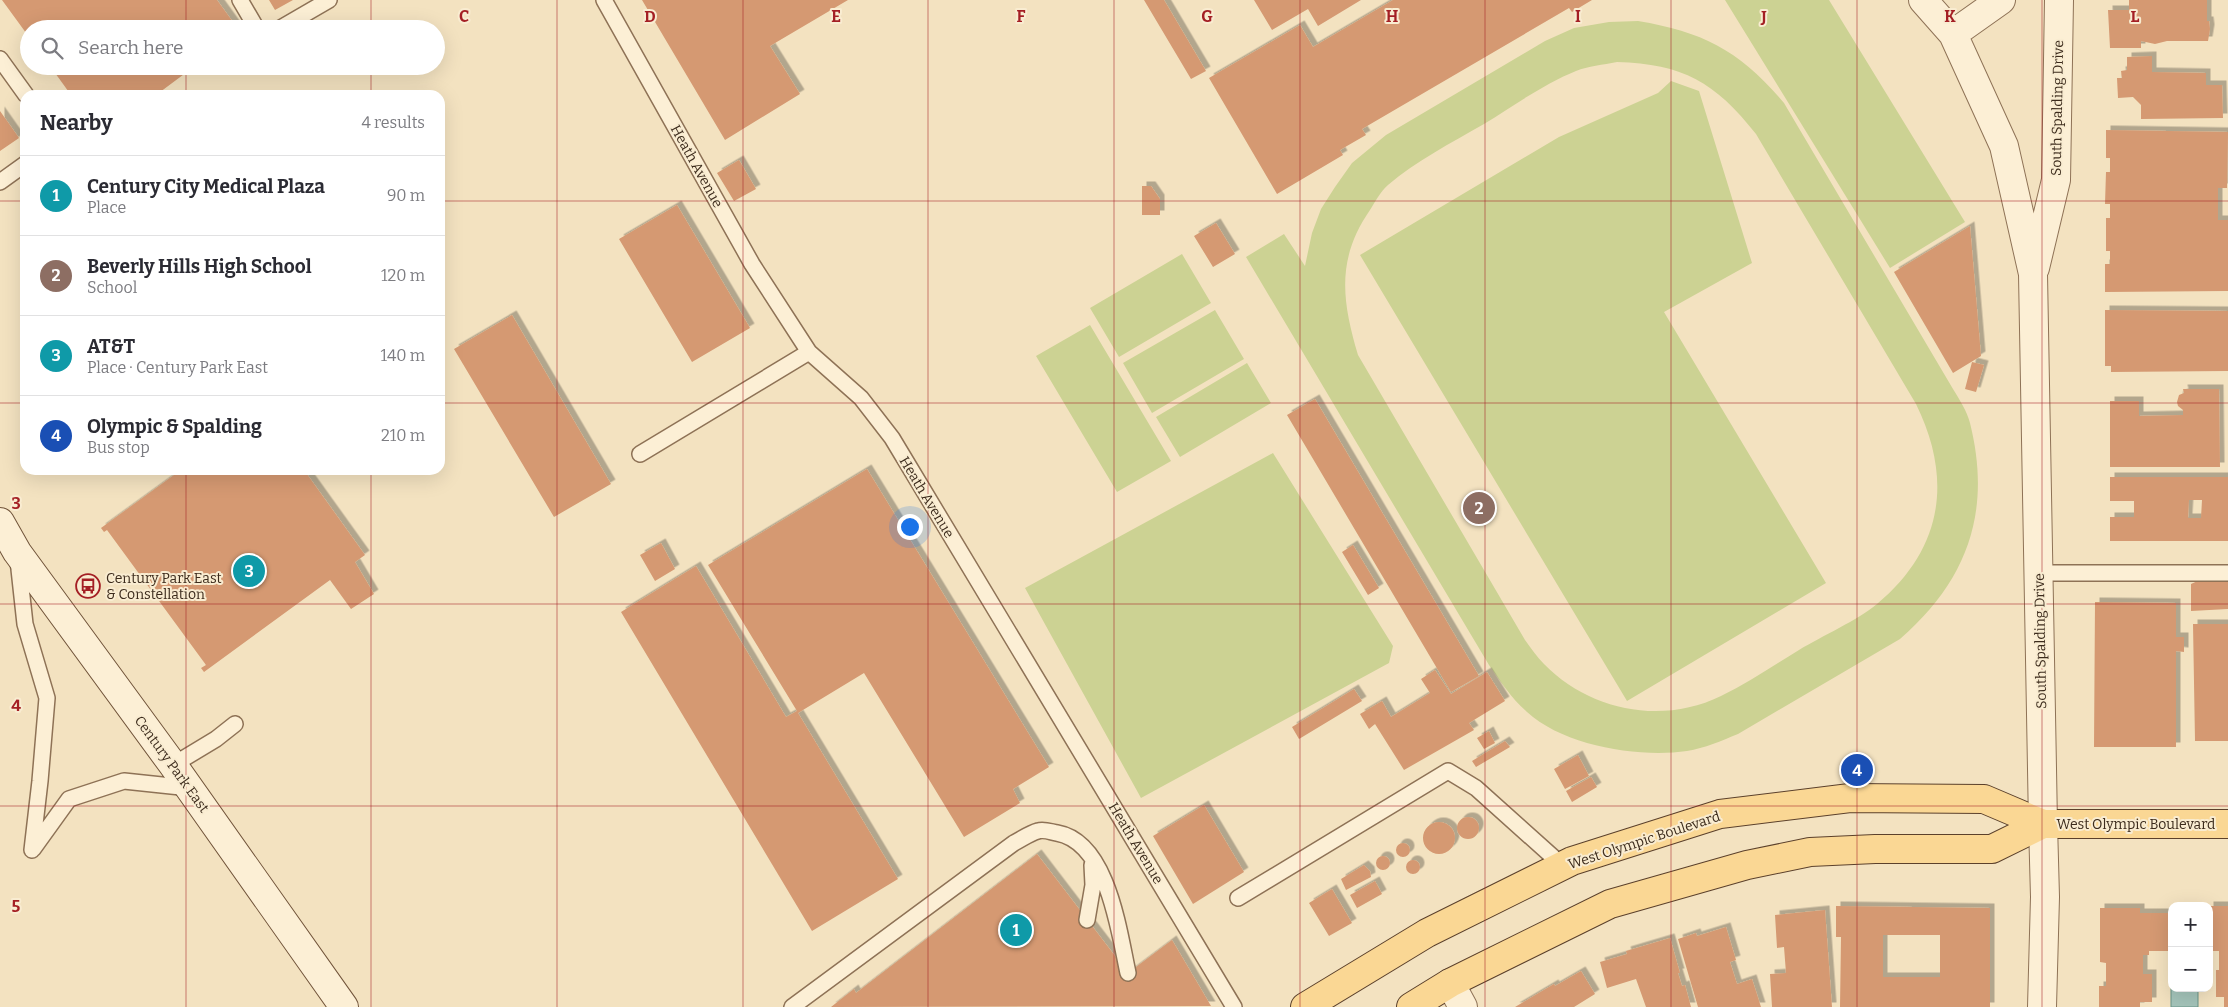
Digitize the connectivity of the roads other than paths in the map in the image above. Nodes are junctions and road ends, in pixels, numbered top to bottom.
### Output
1 (240, 0) edge
2 (329, 0) edge
3 (604, 0) edge
4 (1923, 0) edge
5 (2001, 0) edge
6 (2059, 0) edge
7 (252, 20) edge
8 (295, 20) edge
9 (1953, 34) junction
10 (0, 59) edge
11 (22, 90) edge
12 (20, 168) edge
13 (0, 182) edge
14 (2033, 274) junction
15 (809, 352) junction
16 (640, 454) dead end
17 (0, 522) edge
18 (17, 552) junction
19 (2039, 573) junction
20 (2228, 573) edge
21 (235, 724) dead end
22 (173, 765) junction
23 (190, 788) junction
24 (2043, 824) junction
25 (2228, 824) edge
26 (1091, 856) junction
27 (1563, 866) junction
28 (1238, 898) dead end
29 (1087, 920) dead end
30 (1128, 973) dead end
31 (1450, 982) junction
32 (344, 1007) edge
33 (792, 1007) edge
34 (1234, 1007) edge
35 (1305, 1007) edge
36 (1410, 1007) edge
37 (1463, 1007) edge
38 (2042, 1007) edge

1 - 7 lane
2 - 8 lane
3 - 15 lane, Heath Avenue
4 - 9 street, South Spalding Drive
5 - 9 street
6 - 14 street, South Spalding Drive
9 - 14 street, South Spalding Drive
10 - 11 lane
12 - 13 lane
14 - 19 street, South Spalding Drive
15 - 16 lane
15 - 34 lane, Heath Avenue
17 - 18 street, Century Park East
18 - 22 street, Century Park East
18 - 23 lane
19 - 20 lane
19 - 24 street, South Spalding Drive
21 - 22 lane
22 - 23 street, Century Park East
23 - 32 street, Century Park East
24 - 25 main road, West Olympic Boulevard
24 - 27 main road, West Olympic Boulevard
24 - 31 main road, West Olympic Boulevard
24 - 38 street, South Spalding Drive
26 - 29 lane
26 - 30 lane
26 - 33 lane
27 - 28 lane
27 - 35 main road, West Olympic Boulevard
31 - 36 main road, West Olympic Boulevard
31 - 37 street

